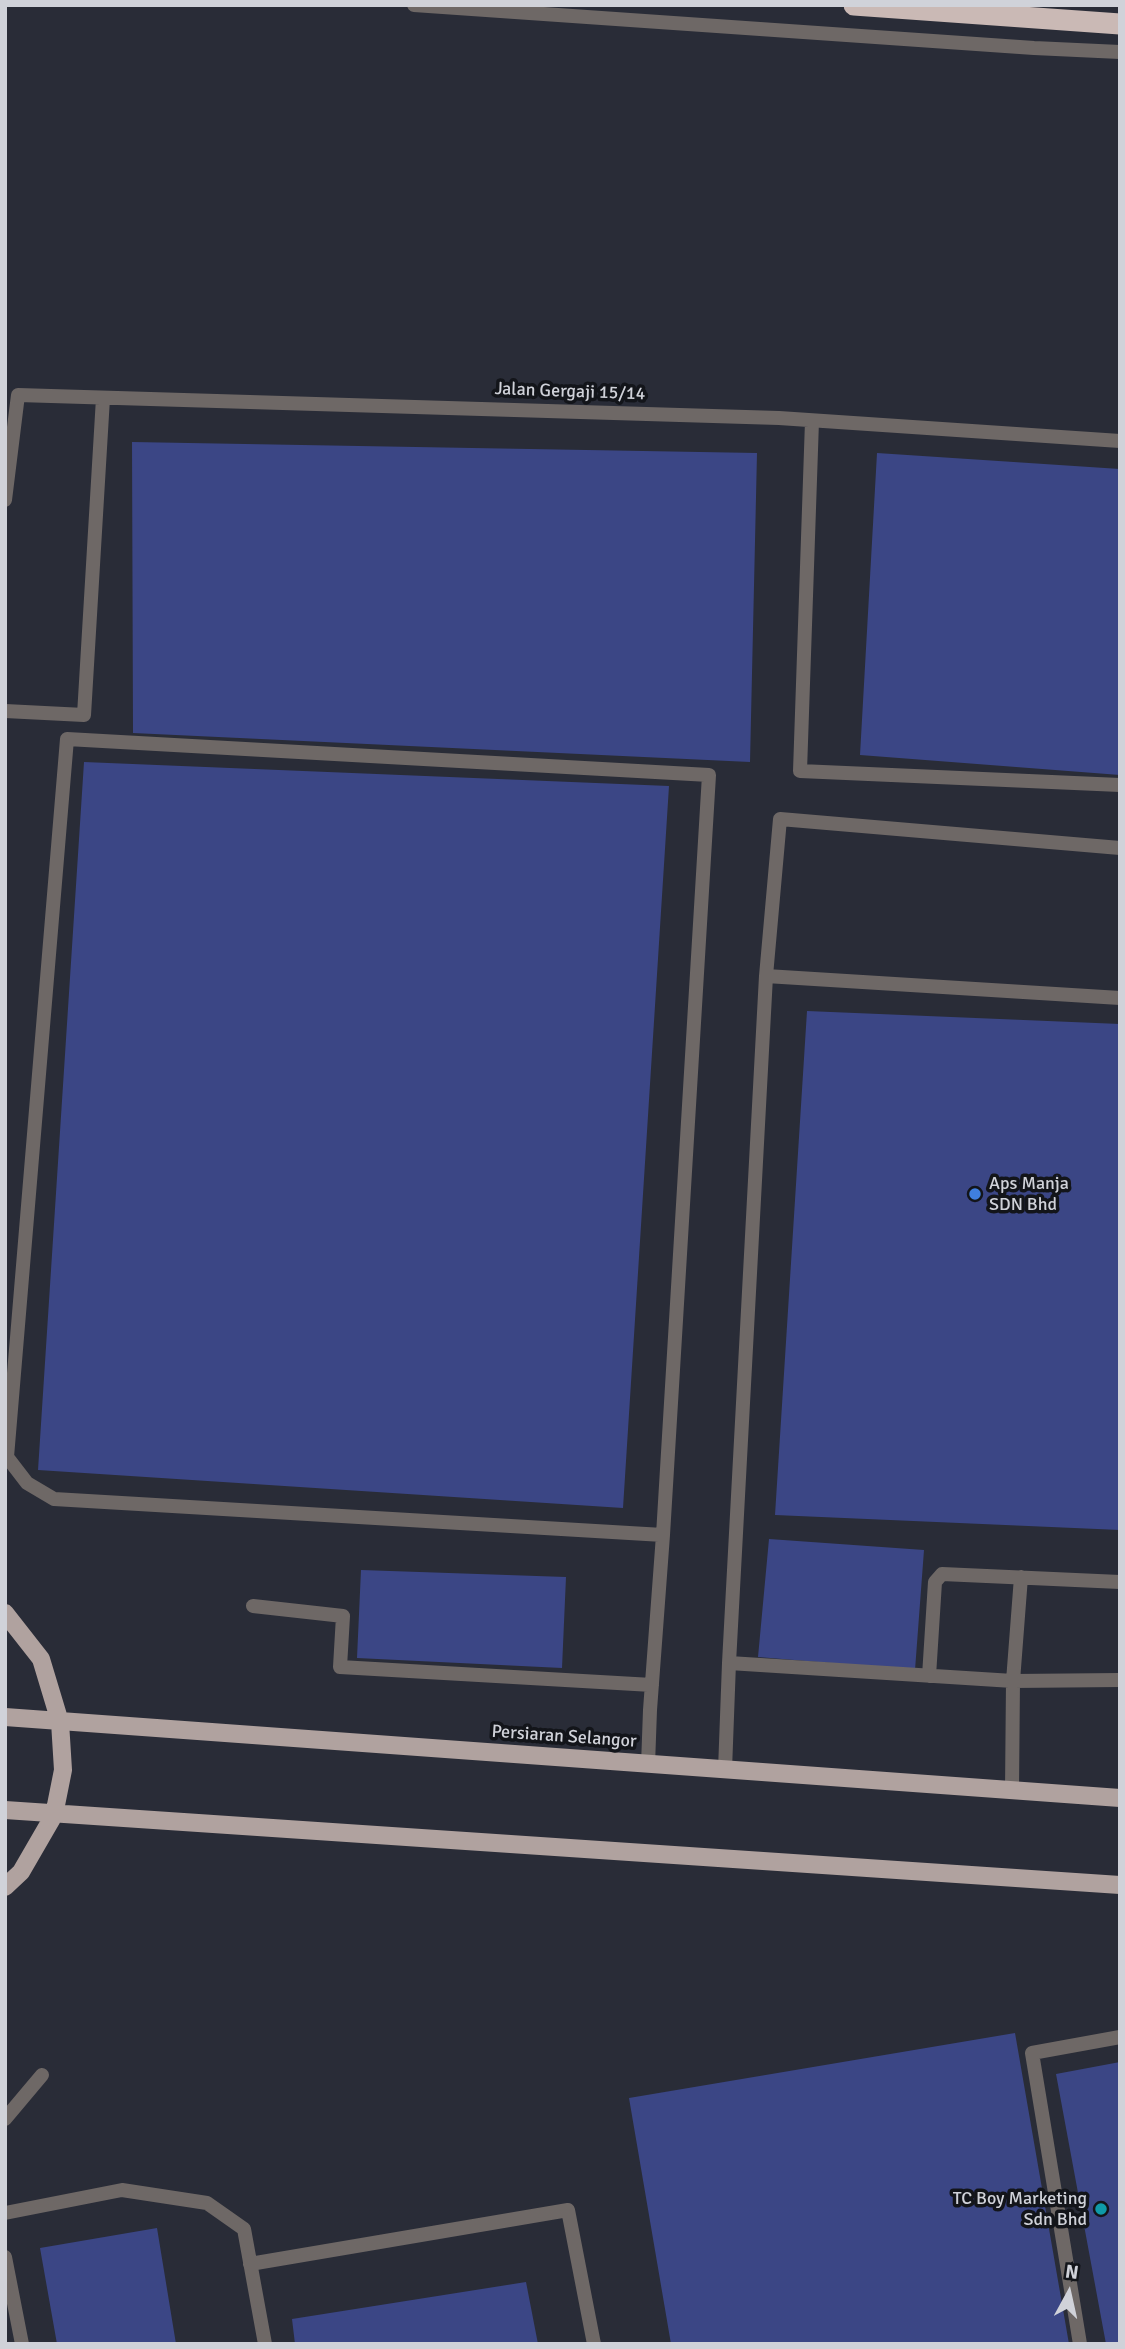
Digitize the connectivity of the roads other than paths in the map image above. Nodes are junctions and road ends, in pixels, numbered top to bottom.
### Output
1 (414, 5) edge
2 (854, 5) edge
3 (1119, 24) edge
4 (1120, 52) edge
5 (12, 397) edge
6 (103, 398) junction
7 (812, 421) junction
8 (1120, 441) edge
9 (5, 500) edge
10 (5, 711) edge
11 (1120, 785) edge
12 (1120, 848) edge
13 (766, 976) junction
14 (1120, 998) edge
15 (663, 1535) junction
16 (1021, 1577) junction
17 (1120, 1581) edge
18 (253, 1606) dead end
19 (5, 1613) edge
20 (729, 1662) junction
21 (929, 1676) junction
22 (1120, 1680) edge
23 (1013, 1681) junction
24 (652, 1685) junction
25 (5, 1717) edge
26 (60, 1722) junction
27 (648, 1765) junction
28 (725, 1770) junction
29 (1012, 1790) junction
30 (1120, 1798) edge
31 (5, 1810) edge
32 (54, 1815) junction
33 (1120, 1885) edge
34 (5, 1887) edge
35 (1120, 2036) edge
36 (42, 2075) dead end
37 (5, 2119) edge
38 (5, 2213) edge
39 (5, 2257) edge
40 (250, 2264) junction
41 (22, 2344) edge
42 (265, 2344) edge
43 (594, 2344) edge
44 (1080, 2344) edge

1 - 4 lane
2 - 3 highway
5 - 6 lane, Jalan Gergaji 15/14
5 - 9 lane, Jalan Gergaji 15/14
6 - 7 lane, Jalan Gergaji 15/14
6 - 10 lane
7 - 8 lane, Jalan Gergaji 15/14
7 - 11 lane
12 - 13 lane
13 - 14 lane
13 - 20 lane
15 - 15 lane
15 - 24 lane
16 - 17 lane
16 - 21 lane
16 - 23 lane
18 - 24 lane
19 - 26 main road
20 - 21 lane
20 - 28 lane
21 - 23 lane
22 - 23 lane
23 - 29 lane
24 - 27 lane
25 - 26 main road, Persiaran Selangor
26 - 27 main road, Persiaran Selangor
26 - 32 main road
27 - 28 main road, Persiaran Selangor
28 - 29 main road, Persiaran Selangor
29 - 30 main road, Persiaran Selangor
31 - 32 main road
32 - 33 main road
32 - 34 main road
35 - 44 lane
36 - 37 lane
38 - 40 lane
39 - 41 lane
40 - 42 lane
40 - 43 lane

